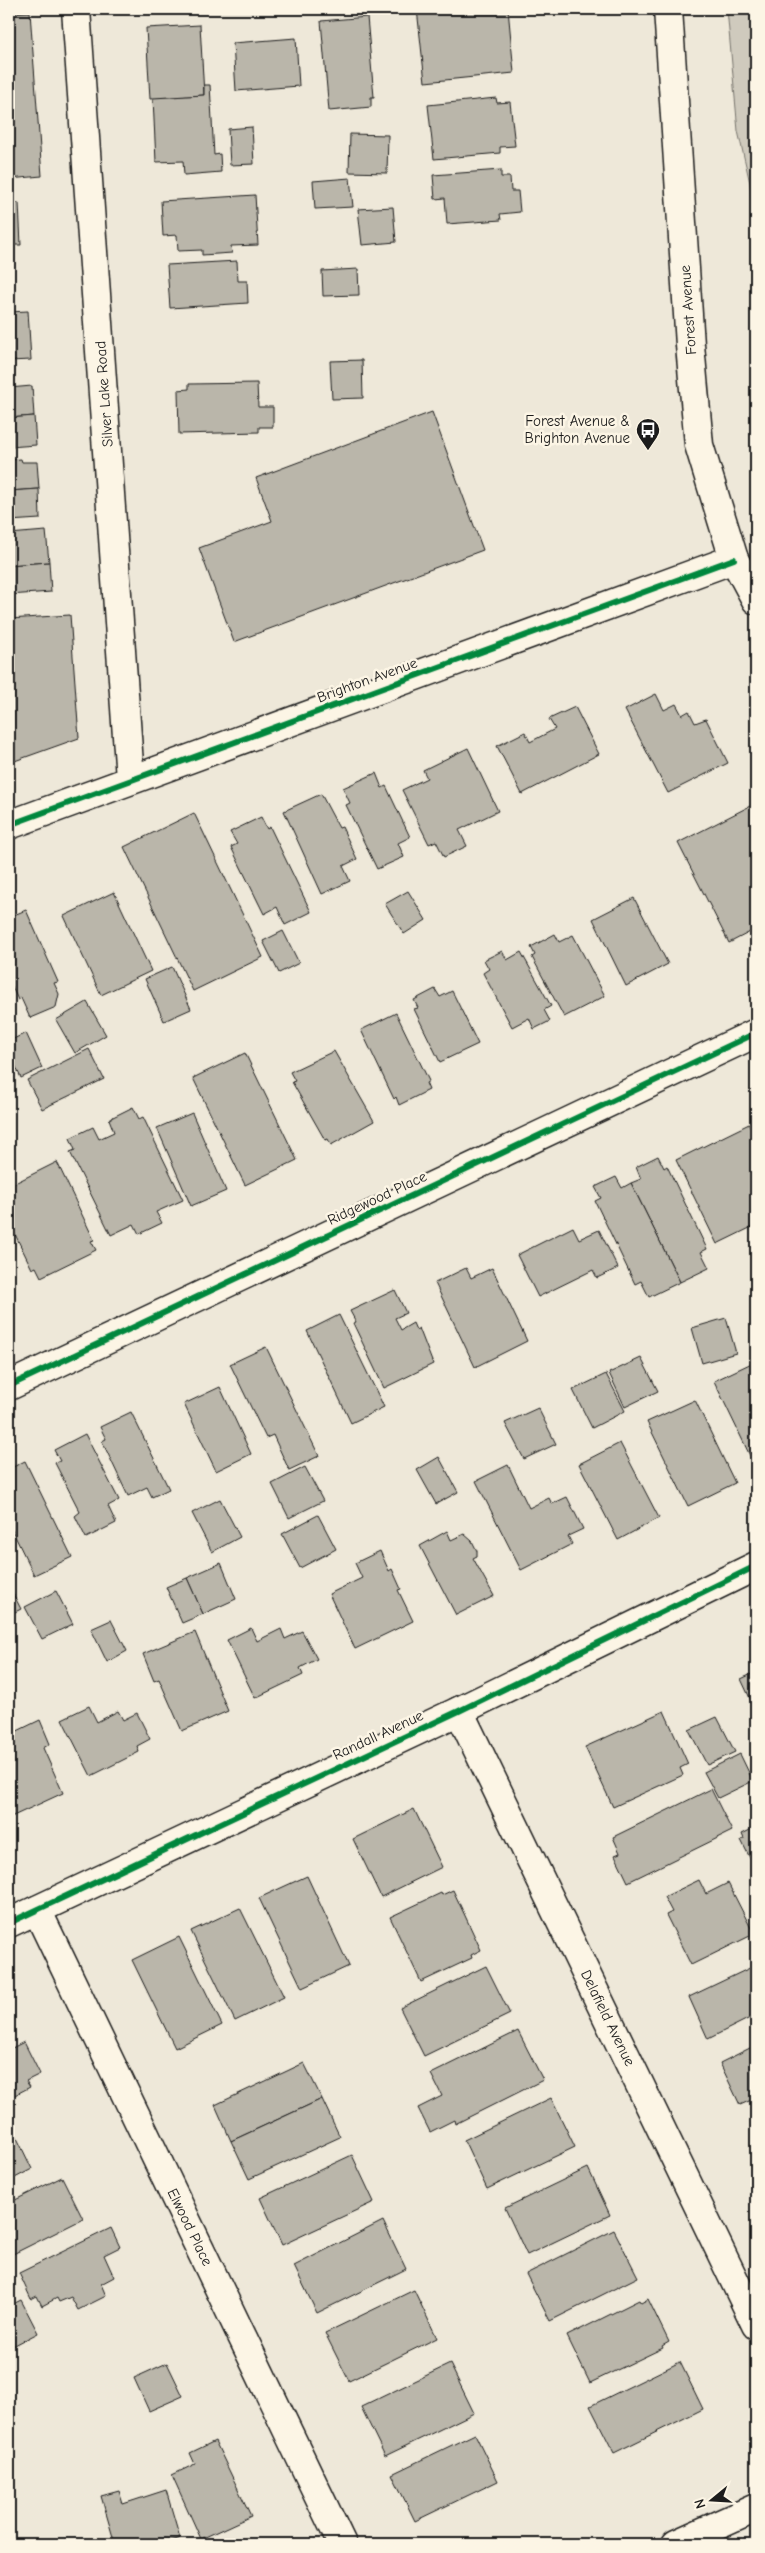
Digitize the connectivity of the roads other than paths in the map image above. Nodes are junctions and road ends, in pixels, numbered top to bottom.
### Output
1 (76, 9) edge
2 (668, 9) edge
3 (734, 558) junction
4 (756, 600) edge
5 (130, 779) junction
6 (9, 825) edge
7 (756, 1033) edge
8 (9, 1386) edge
9 (756, 1566) edge
10 (458, 1711) junction
11 (37, 1910) junction
12 (9, 1923) edge
13 (756, 2325) edge
14 (756, 2508) edge
15 (342, 2544) edge
16 (676, 2544) edge

1 - 5 street, Silver Lake Road
2 - 3 street, Forest Avenue
3 - 4 street, Forest Avenue
3 - 5 street, Brighton Avenue
5 - 6 street, Brighton Avenue
7 - 8 street, Ridgewood Place
9 - 10 street, Randall Avenue
10 - 11 street, Randall Avenue
10 - 13 street, Delafield Avenue
11 - 12 street, Randall Avenue
11 - 15 street, Elwood Place
14 - 16 street

